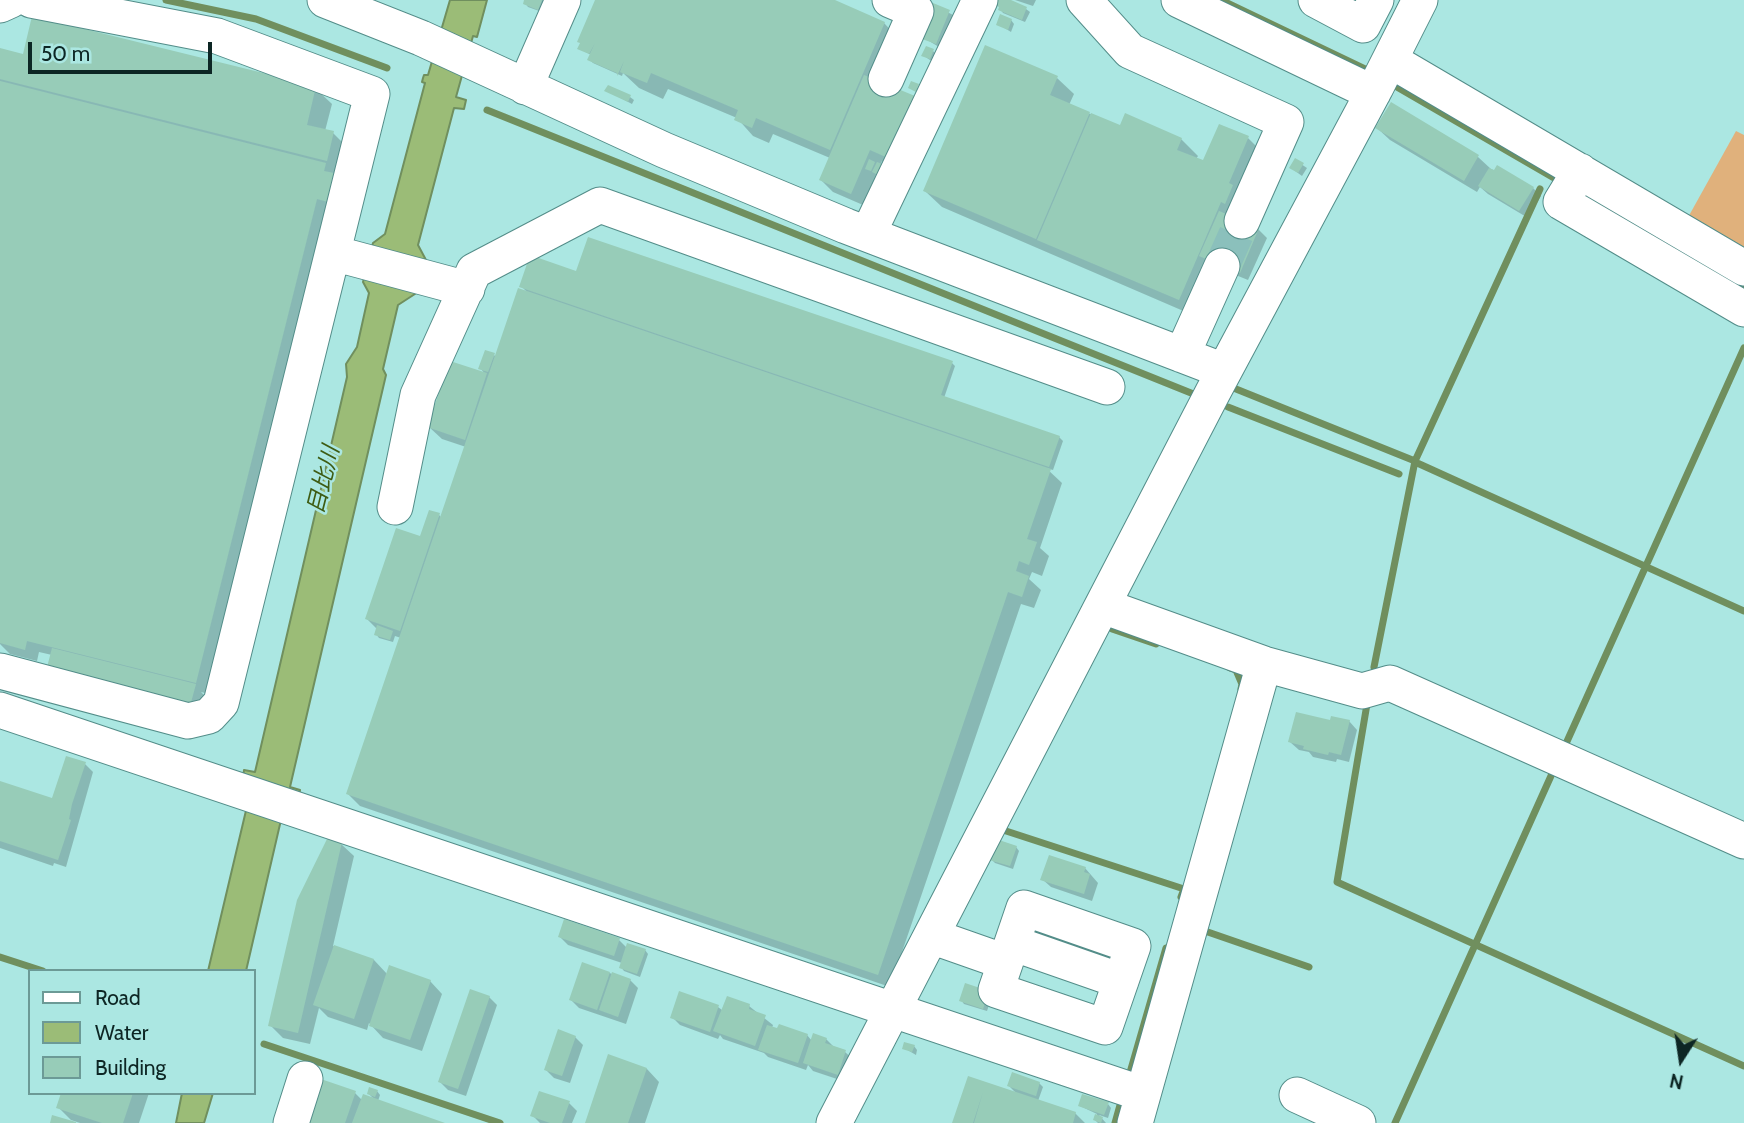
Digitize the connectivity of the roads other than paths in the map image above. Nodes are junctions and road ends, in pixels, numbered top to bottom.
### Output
1 (11, 0) edge
2 (31, 0) edge
3 (325, 0) edge
4 (563, 0) edge
5 (890, 0) edge
6 (980, 0) edge
7 (1084, 0) edge
8 (1179, 0) edge
9 (1316, 0) edge
10 (0, 5) edge
11 (1373, 5) edge
12 (1405, 30) edge
13 (886, 79) dead end
14 (525, 87) junction
15 (1373, 93) junction
16 (1580, 171) junction
17 (1242, 220) tunnel mouth
18 (868, 234) junction
19 (346, 257) junction
20 (1222, 266) tunnel mouth
21 (1744, 268) edge
22 (467, 289) junction
23 (1744, 309) edge
24 (1182, 355) junction
25 (1224, 372) junction
26 (1107, 387) dead end
27 (395, 507) dead end
28 (1102, 606) junction
29 (1264, 664) junction
30 (0, 671) edge
31 (0, 710) edge
32 (1744, 841) edge
33 (931, 936) junction
34 (1009, 953) junction
35 (892, 1010) junction
36 (305, 1079) dead end
37 (1297, 1095) dead end
38 (1139, 1109) edge
39 (290, 1123) edge
40 (834, 1123) edge
41 (1358, 1123) edge

1 - 10 street
2 - 19 street
3 - 14 street
4 - 14 street
5 - 13 street
6 - 18 street
7 - 17 street
8 - 15 street
9 - 11 street
11 - 12 street
12 - 15 street
12 - 16 street
14 - 18 street
15 - 25 street
16 - 21 street
16 - 23 street
18 - 24 street
19 - 22 street
19 - 30 street
20 - 24 street
22 - 26 street
22 - 27 street
24 - 25 street
25 - 28 street
28 - 29 street
28 - 33 street
29 - 32 street
29 - 38 street
31 - 35 street
33 - 34 street
33 - 35 street
34 - 34 street
35 - 38 street
35 - 40 street
36 - 39 street
37 - 41 street

